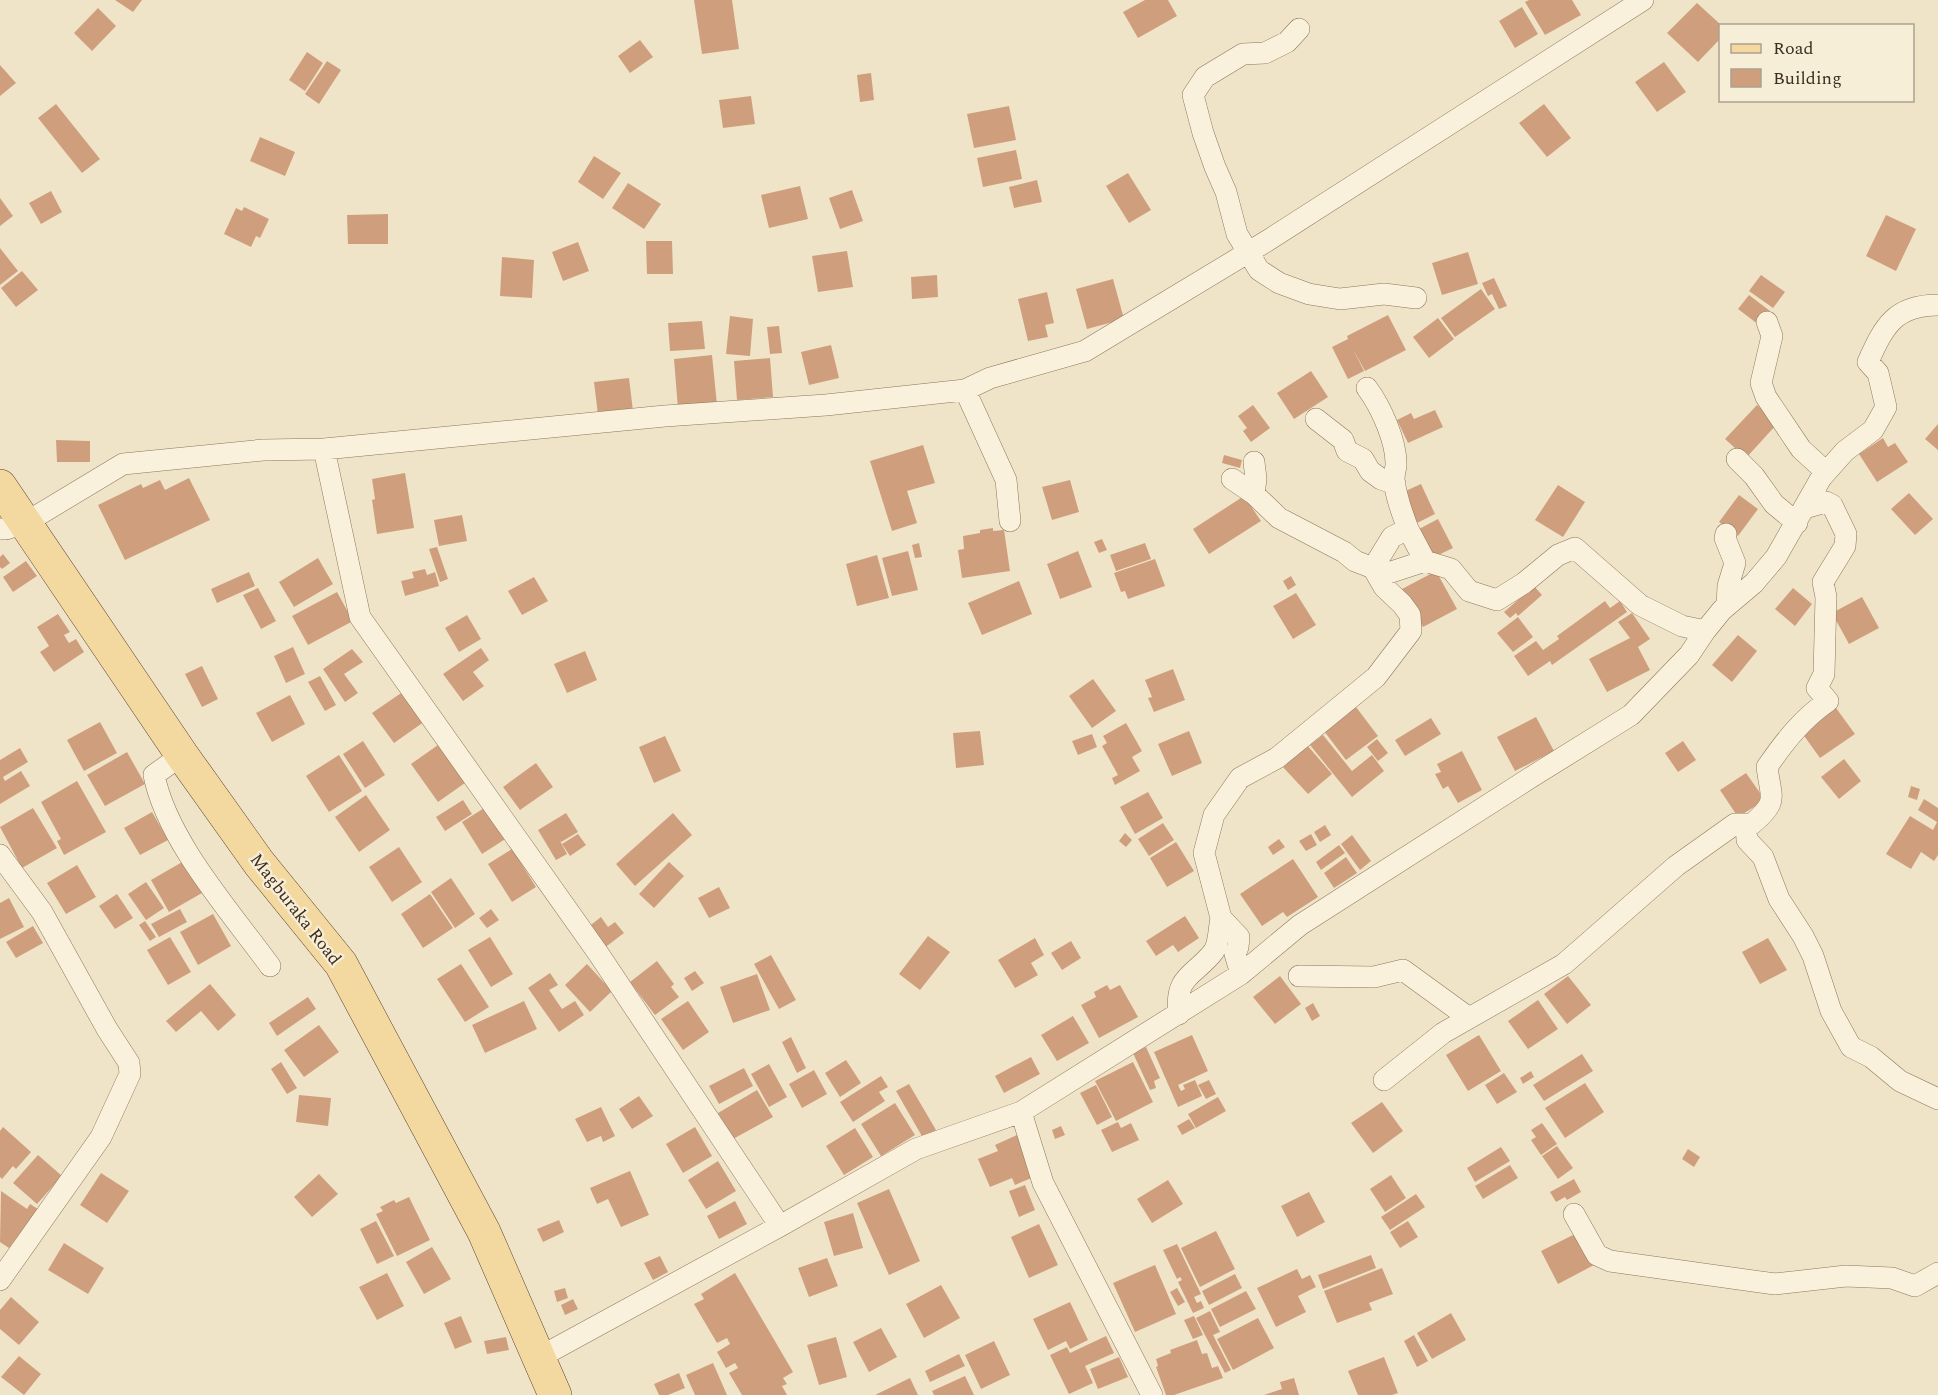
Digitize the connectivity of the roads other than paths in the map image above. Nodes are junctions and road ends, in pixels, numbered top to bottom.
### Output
1 (1643, 0) edge
2 (1299, 29) dead end
3 (1247, 253) junction
4 (1416, 298) dead end
5 (1938, 305) edge
6 (1767, 322) dead end
7 (1368, 388) dead end
8 (965, 390) junction
9 (1316, 419) dead end
10 (324, 449) junction
11 (1737, 459) dead end
12 (1254, 462) dead end
13 (1827, 472) junction
14 (1232, 479) dead end
15 (1395, 484) junction
16 (0, 486) edge
17 (1254, 494) junction
18 (1801, 515) junction
19 (1010, 521) dead end
20 (12, 526) edge
21 (1408, 529) junction
22 (1726, 534) dead end
23 (1425, 561) junction
24 (1373, 568) junction
25 (1727, 606) junction
26 (1705, 631) junction
27 (182, 756) junction
28 (1746, 824) junction
29 (0, 855) edge
30 (1221, 918) junction
31 (270, 966) dead end
32 (1241, 974) junction
33 (1299, 976) dead end
34 (1179, 1014) junction
35 (1469, 1018) junction
36 (1384, 1080) dead end
37 (1938, 1100) edge
38 (1021, 1112) junction
39 (1574, 1214) dead end
40 (780, 1226) junction
41 (1938, 1273) edge
42 (0, 1280) edge
43 (538, 1358) junction
44 (555, 1395) edge
45 (1152, 1395) edge

1 - 3 street
2 - 3 street
3 - 4 street
3 - 8 street
5 - 13 street
6 - 13 street
7 - 15 street
8 - 10 street
8 - 19 street
9 - 15 street
10 - 20 street
10 - 40 street
11 - 18 street
12 - 17 street
13 - 18 street
14 - 17 street
15 - 21 street
16 - 20 main road, Magburaka Road
17 - 24 street
18 - 25 street
18 - 28 street
20 - 27 main road, Magburaka Road
21 - 23 street
21 - 24 street
22 - 25 street
23 - 24 street
23 - 26 street
24 - 30 street
25 - 26 street
26 - 32 street
27 - 31 street
27 - 43 main road, Magburaka Road
28 - 35 street
28 - 37 street
29 - 42 street
30 - 32 street
30 - 34 street
32 - 34 street
33 - 35 street
34 - 38 street
35 - 36 street
38 - 40 street
38 - 45 street
39 - 41 street
40 - 43 street
43 - 44 main road, Magburaka Road

